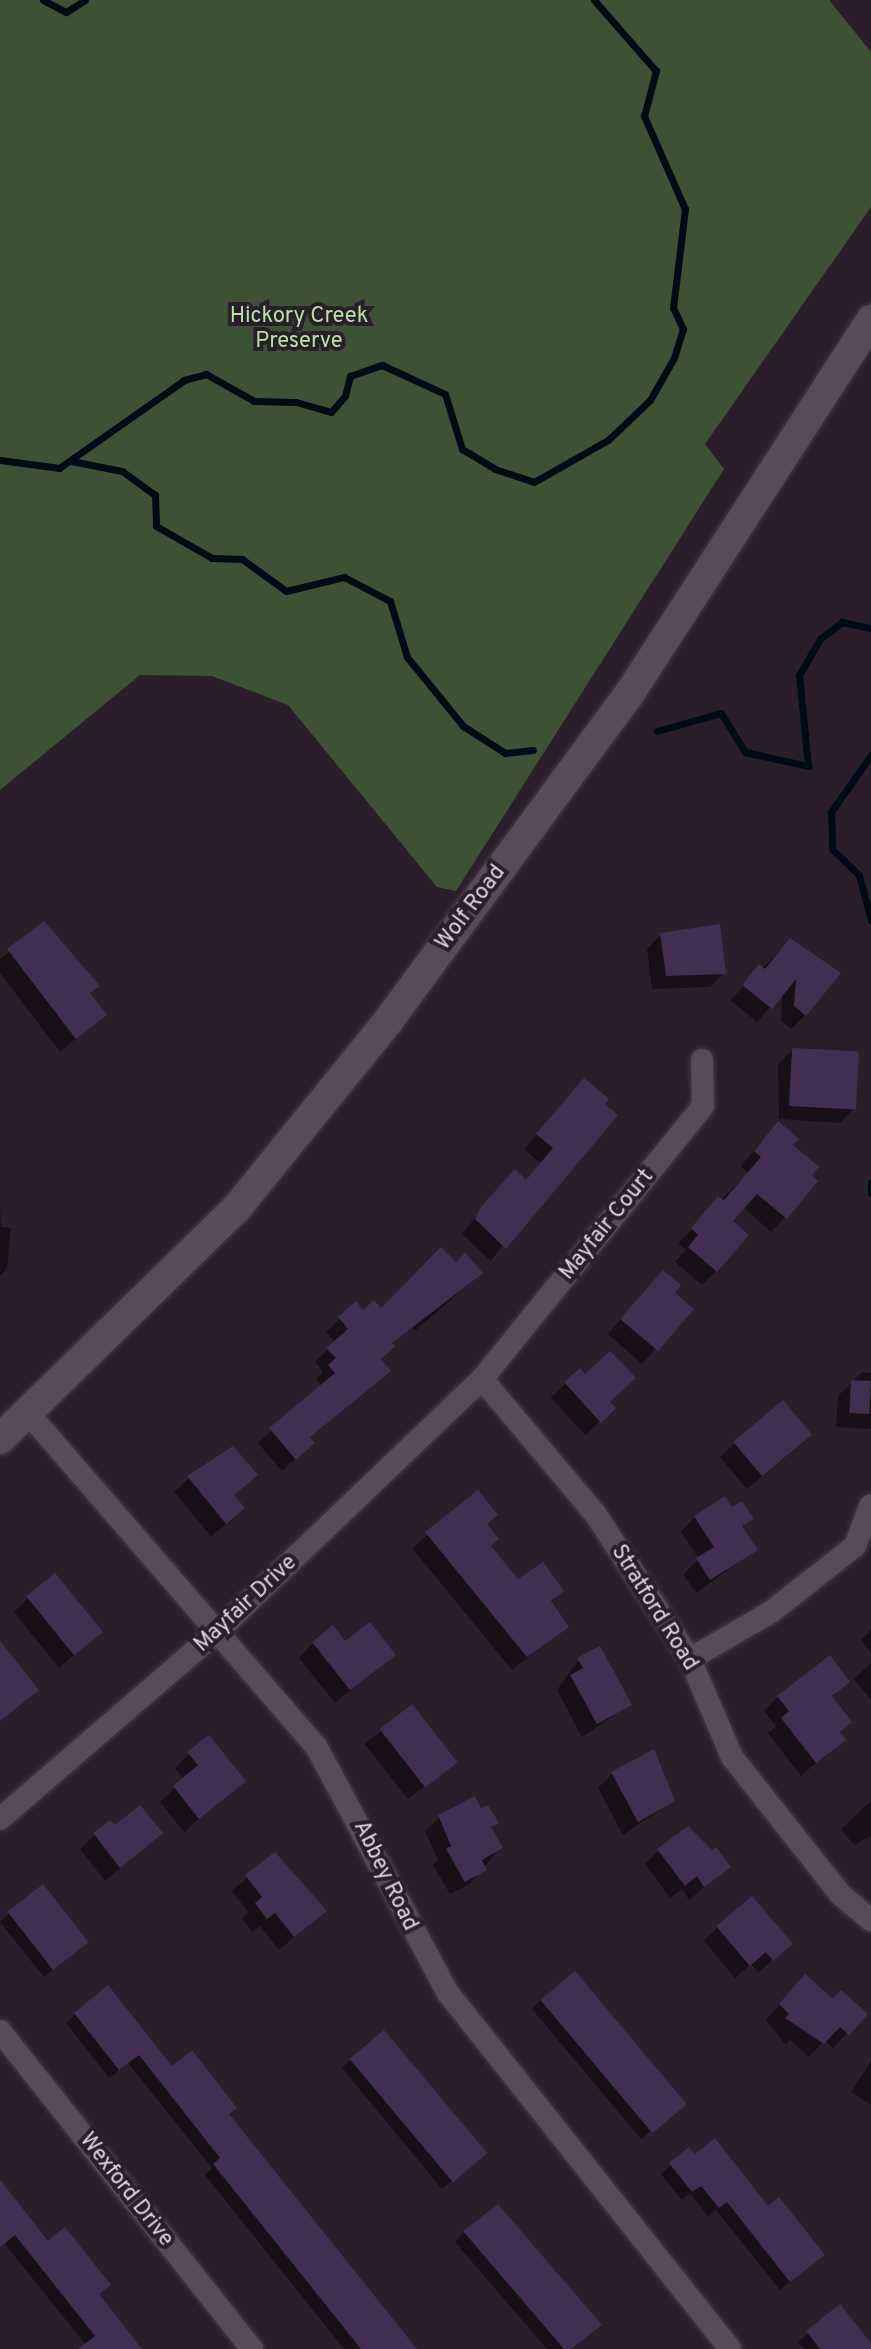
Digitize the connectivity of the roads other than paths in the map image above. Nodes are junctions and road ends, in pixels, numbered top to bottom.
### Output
1 (871, 320) edge
2 (702, 1060) dead end
3 (482, 1379) junction
4 (29, 1414) junction
5 (0, 1439) edge
6 (870, 1506) edge
7 (218, 1631) junction
8 (690, 1659) junction
9 (0, 1819) edge
10 (871, 1920) edge
11 (0, 2031) edge
12 (252, 2349) edge
13 (730, 2349) edge

1 - 4 main road, Wolf Road
2 - 3 street, Mayfair Court
3 - 7 street, Mayfair Drive
3 - 8 street, Stratford Road
4 - 5 main road, Wolf Road
4 - 7 street, Abbey Road
6 - 8 street
7 - 9 street, Mayfair Drive
7 - 13 street, Abbey Road
8 - 10 street, Stratford Road
11 - 12 street, Wexford Drive

